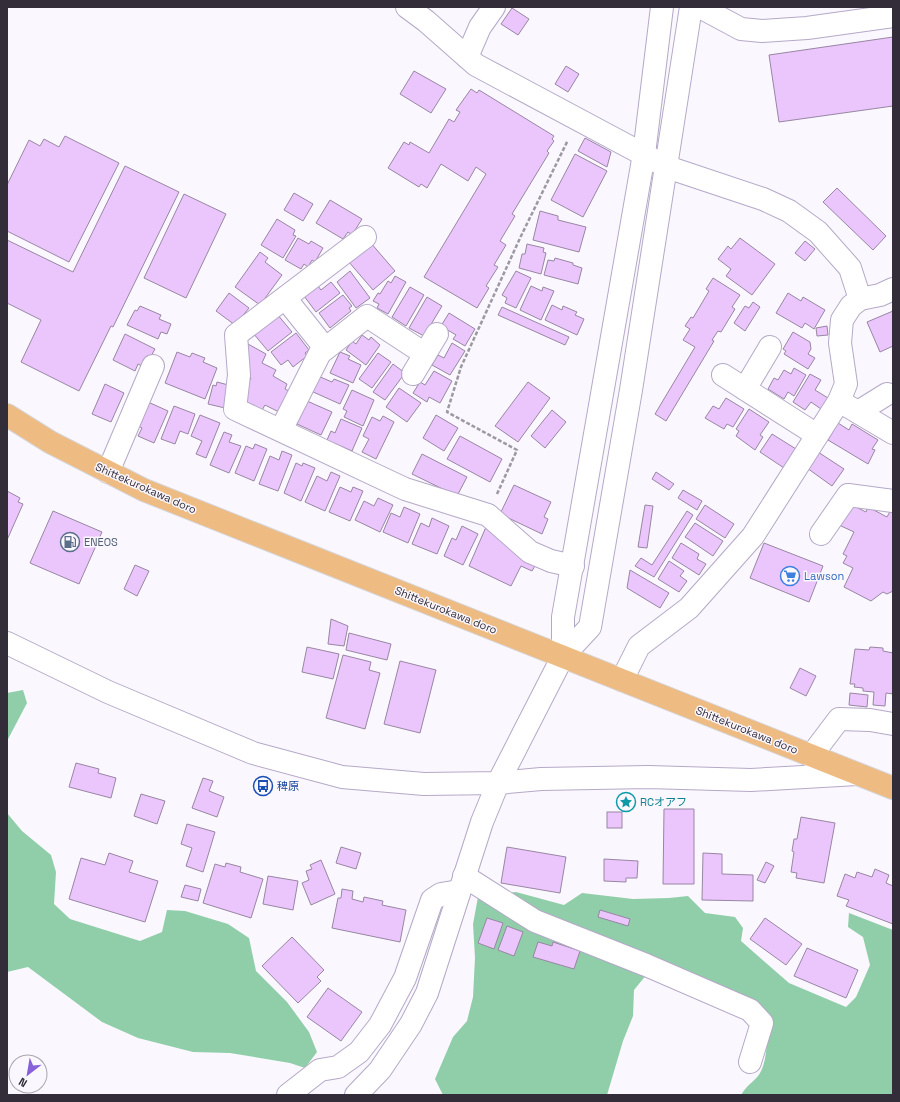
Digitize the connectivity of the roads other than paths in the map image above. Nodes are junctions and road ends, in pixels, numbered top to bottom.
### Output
1 (407, 7) edge
2 (494, 7) edge
3 (662, 7) edge
4 (691, 7) edge
5 (700, 7) edge
6 (893, 16) edge
7 (467, 57) junction
8 (644, 154) junction
9 (667, 167) junction
10 (366, 237) dead end
11 (893, 289) edge
12 (285, 298) junction
13 (860, 299) junction
14 (437, 334) dead end
15 (770, 347) dead end
16 (325, 348) junction
17 (425, 354) junction
18 (153, 366) dead end
19 (413, 374) dead end
20 (723, 376) dead end
21 (745, 389) junction
22 (887, 394) dead end
23 (839, 401) junction
24 (858, 412) junction
25 (7, 415) edge
26 (281, 430) junction
27 (893, 432) edge
28 (817, 435) junction
29 (108, 472) junction
30 (893, 501) edge
31 (821, 534) dead end
32 (573, 566) junction
33 (7, 643) edge
34 (563, 656) junction
35 (622, 680) junction
36 (893, 724) edge
37 (811, 756) junction
38 (857, 774) junction
39 (498, 783) junction
40 (893, 788) edge
41 (462, 884) junction
42 (750, 1062) dead end
43 (288, 1095) edge
44 (356, 1095) edge

1 - 7 street
2 - 7 street
3 - 8 street
4 - 9 street
5 - 6 street
7 - 8 street
8 - 9 street
8 - 32 street
9 - 13 street
9 - 34 street
10 - 12 street
11 - 13 street
12 - 16 street
12 - 26 street
13 - 23 street
14 - 17 street
15 - 21 street
16 - 17 street
16 - 26 street
17 - 19 street
18 - 29 street
20 - 21 street
21 - 28 street
22 - 24 street
23 - 24 street
23 - 28 street
24 - 27 street
25 - 29 main road, Shittekurokawa doro
26 - 32 street
28 - 35 street
29 - 34 main road, Shittekurokawa doro
30 - 31 street
32 - 34 street
33 - 39 street
34 - 35 main road, Shittekurokawa doro
34 - 39 street
35 - 37 main road, Shittekurokawa doro
36 - 37 street
37 - 38 main road, Shittekurokawa doro
38 - 39 street
38 - 40 main road, Shittekurokawa doro
39 - 41 street
41 - 42 street
41 - 43 street
41 - 44 street

